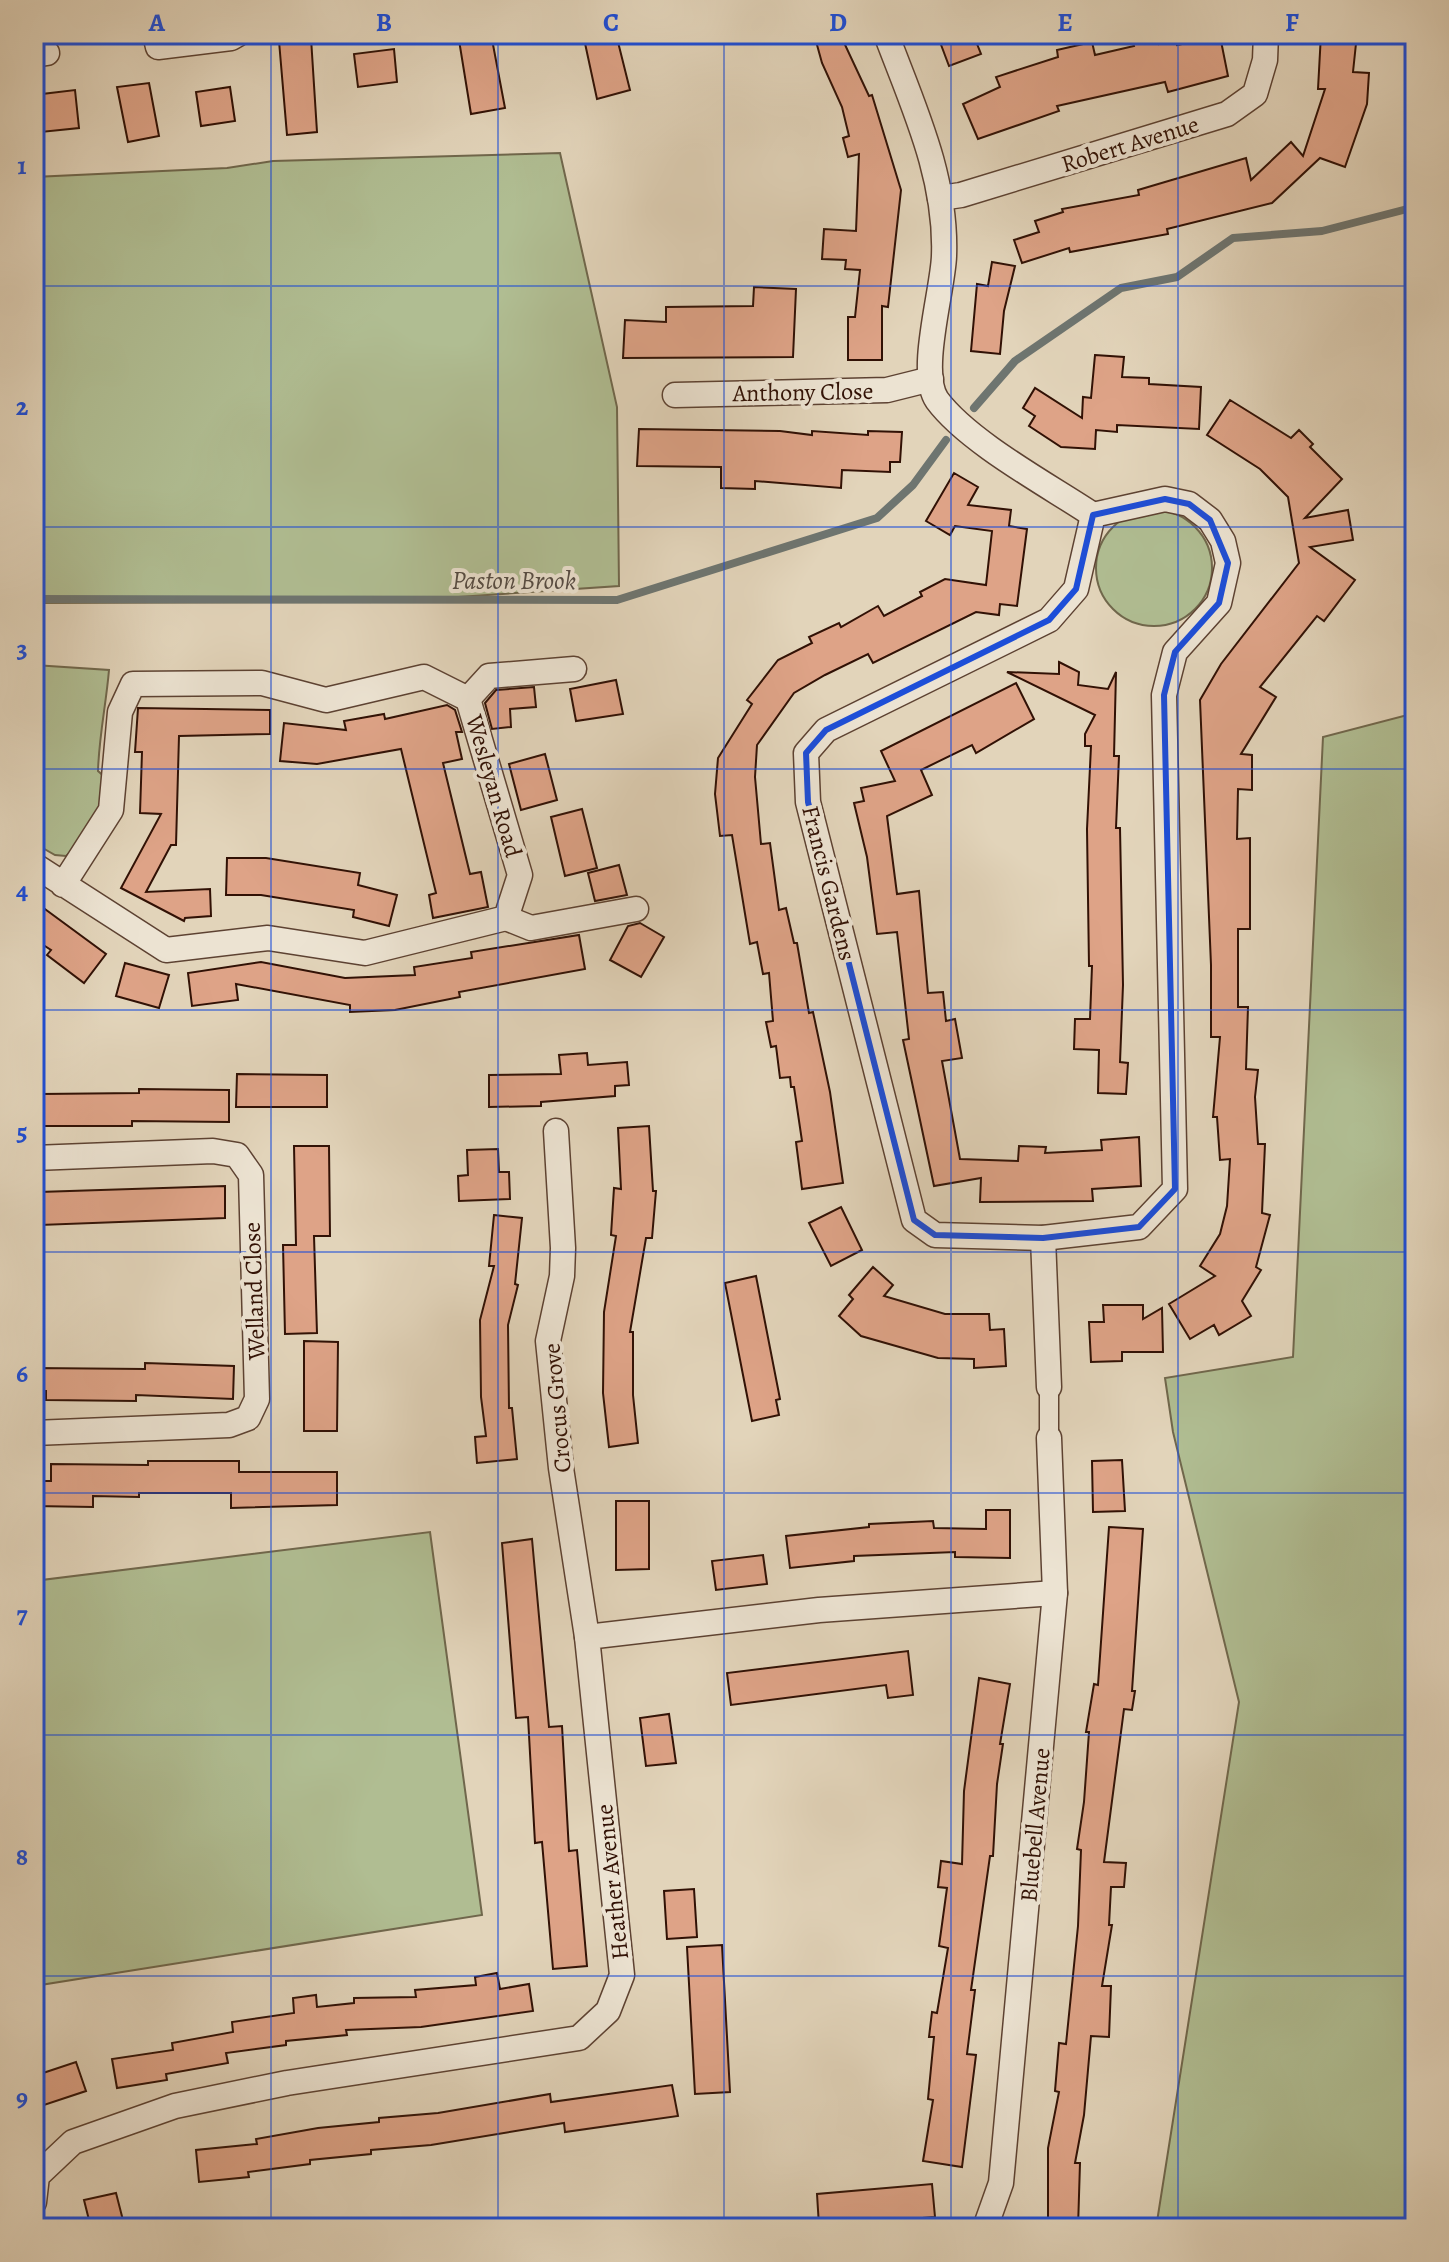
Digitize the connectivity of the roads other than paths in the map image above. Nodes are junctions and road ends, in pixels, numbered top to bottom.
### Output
1 (155, 34) edge
2 (238, 34) edge
3 (886, 34) edge
4 (1266, 34) edge
5 (940, 198) junction
6 (931, 379) junction
7 (675, 395) dead end
8 (1093, 515) junction
9 (574, 669) dead end
10 (468, 699) junction
11 (34, 865) edge
12 (63, 885) junction
13 (636, 909) dead end
14 (506, 918) junction
15 (556, 1131) dead end
16 (34, 1158) edge
17 (1043, 1238) junction
18 (1049, 1387) joint
19 (1049, 1428) joint
20 (34, 1433) edge
21 (1055, 1593) junction
22 (587, 1637) junction
23 (34, 2202) edge
24 (985, 2228) edge

1 - 2 street
3 - 5 street
4 - 5 street, Robert Avenue
5 - 6 street
6 - 7 street, Anthony Close
6 - 8 street
8 - 17 street, Francis Gardens
8 - 17 street, Francis Gardens
9 - 10 street, Wesleyan Road
10 - 12 street, Wesleyan Road
10 - 14 street, Wesleyan Road
11 - 12 street
12 - 14 street
13 - 14 street
15 - 22 street, Crocus Grove
16 - 20 street, Welland Close
17 - 18 street
18 - 19 street
19 - 21 street, Bluebell Avenue
21 - 22 street
21 - 24 street, Bluebell Avenue
22 - 23 street, Heather Avenue

